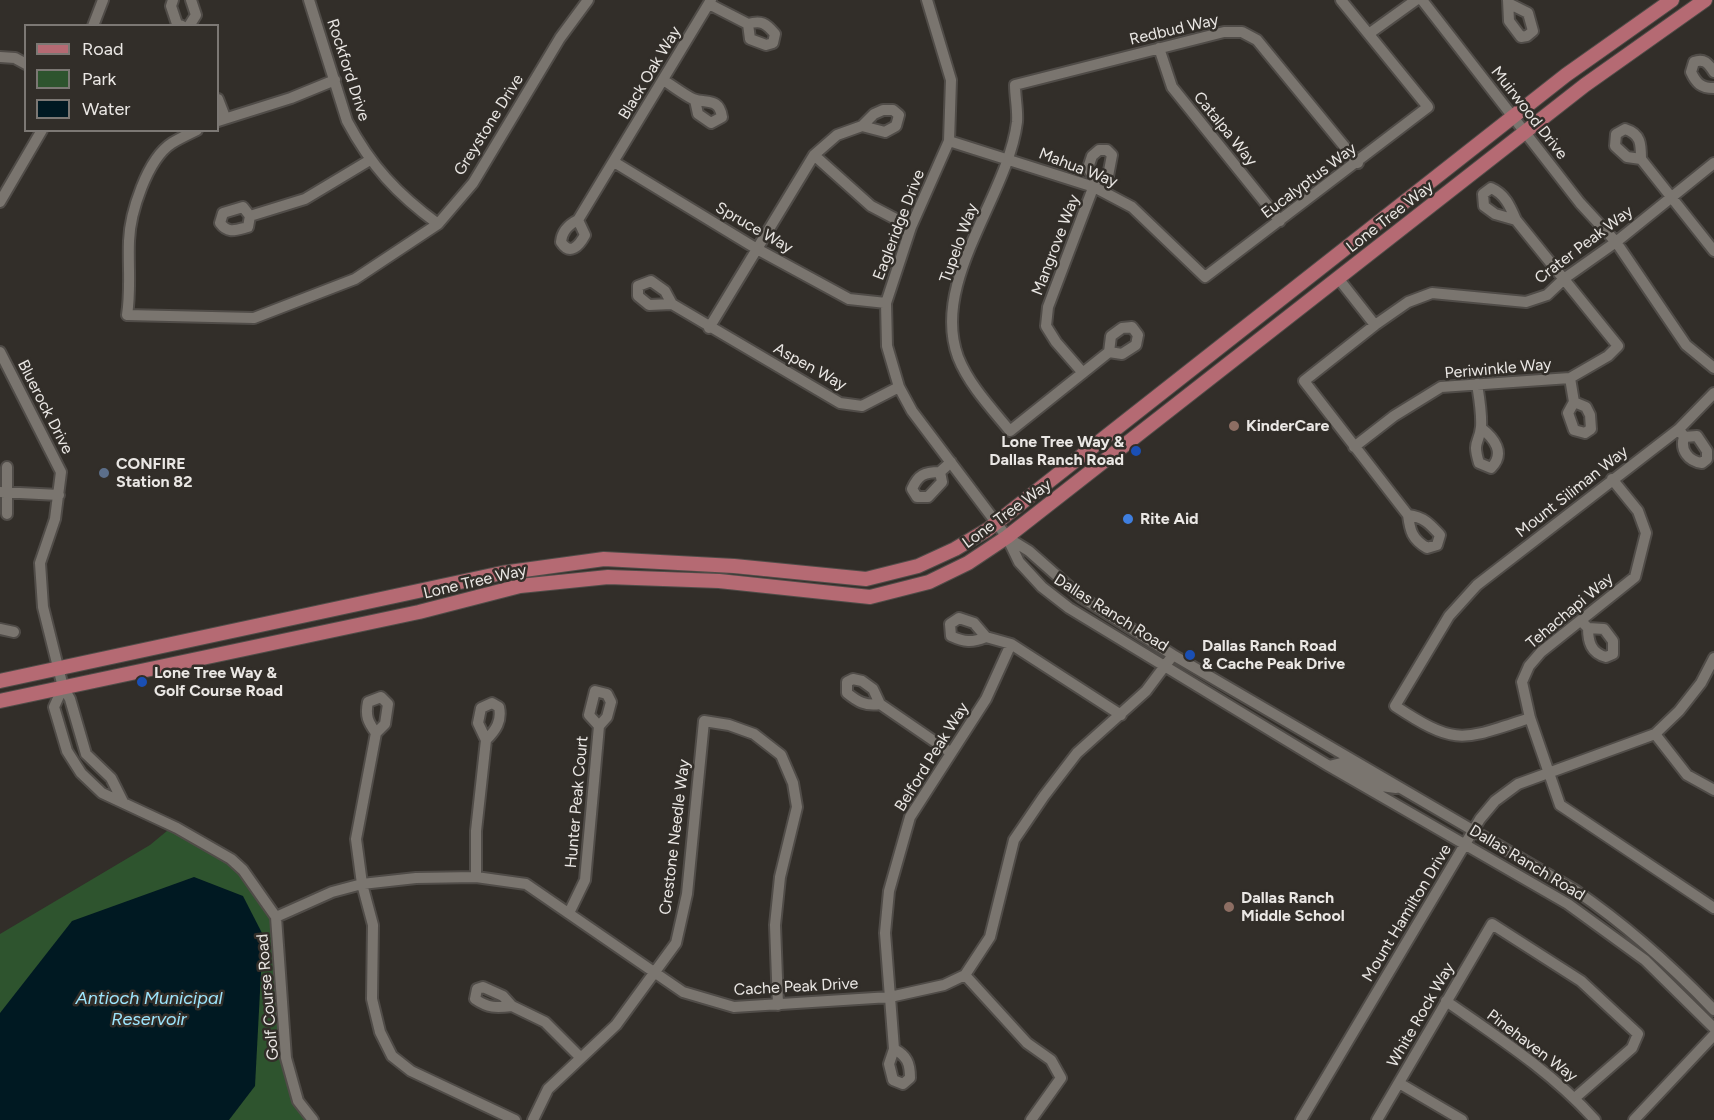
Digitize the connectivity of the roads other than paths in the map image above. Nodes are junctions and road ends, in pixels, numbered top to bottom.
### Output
1 (103, 0) edge
2 (173, 0) edge
3 (191, 0) edge
4 (309, 0) edge
5 (588, 0) edge
6 (927, 0) edge
7 (1341, 0) edge
8 (1416, 0) edge
9 (1422, 0) edge
10 (1672, 0) edge
11 (1705, 0) edge
12 (710, 2) edge
13 (94, 24) edge
14 (177, 24) edge
15 (190, 24) edge
16 (748, 24) dead end
17 (1370, 33) junction
18 (1159, 48) junction
19 (0, 57) edge
20 (24, 63) edge
21 (1714, 72) edge
22 (335, 80) junction
23 (663, 81) junction
24 (1714, 88) edge
25 (695, 100) dead end
26 (1513, 118) junction
27 (221, 119) edge
28 (862, 126) dead end
29 (41, 132) edge
30 (193, 132) edge
31 (1525, 133) junction
32 (949, 141) junction
33 (814, 155) junction
34 (1006, 158) junction
35 (370, 159) junction
36 (1641, 159) dead end
37 (614, 162) junction
38 (1358, 163) junction
39 (1714, 164) edge
40 (1095, 184) junction
41 (1669, 198) junction
42 (0, 202) edge
43 (250, 216) dead end
44 (579, 220) dead end
45 (1516, 220) dead end
46 (1280, 221) junction
47 (438, 224) junction
48 (911, 227) junction
49 (1616, 242) junction
50 (757, 249) junction
51 (1714, 252) edge
52 (1205, 277) joint
53 (1338, 278) junction
54 (1565, 278) junction
55 (886, 303) junction
56 (672, 304) dead end
57 (1375, 325) junction
58 (709, 328) junction
59 (1221, 346) junction
60 (0, 352) edge
61 (1109, 352) dead end
62 (1714, 368) edge
63 (1083, 373) junction
64 (1570, 378) junction
65 (1478, 384) junction
66 (899, 387) junction
67 (1714, 393) edge
68 (1574, 402) dead end
69 (1173, 408) junction
70 (1481, 428) dead end
71 (1354, 447) junction
72 (951, 462) junction
73 (7, 467) dead end
74 (940, 472) dead end
75 (1612, 479) junction
76 (3, 492) edge
77 (59, 495) junction
78 (7, 514) dead end
79 (1408, 515) dead end
80 (996, 523) junction
81 (1008, 537) junction
82 (0, 629) edge
83 (14, 632) dead end
84 (986, 637) dead end
85 (1011, 644) junction
86 (1173, 655) junction
87 (1714, 658) edge
88 (1166, 666) junction
89 (58, 668) junction
90 (0, 681) edge
91 (63, 687) junction
92 (0, 701) edge
93 (880, 704) dead end
94 (1121, 714) junction
95 (1530, 718) junction
96 (599, 726) dead end
97 (376, 733) dead end
98 (1655, 734) junction
99 (486, 740) dead end
100 (950, 752) junction
101 (1329, 766) junction
102 (1550, 774) junction
103 (1403, 789) junction
104 (1714, 790) edge
105 (123, 802) junction
106 (1473, 832) junction
107 (1466, 843) junction
108 (476, 877) junction
109 (362, 884) junction
110 (1714, 908) edge
111 (569, 913) junction
112 (276, 916) junction
113 (654, 974) junction
114 (965, 975) junction
115 (890, 997) junction
116 (1446, 1001) junction
117 (778, 1005) junction
118 (512, 1006) dead end
119 (1714, 1010) edge
120 (1714, 1028) edge
121 (1714, 1035) edge
122 (894, 1049) dead end
123 (580, 1057) junction
124 (1399, 1083) junction
125 (1576, 1097) junction
126 (313, 1120) edge
127 (514, 1120) edge
128 (533, 1120) edge
129 (1031, 1120) edge
130 (1301, 1120) edge
131 (1377, 1120) edge
132 (1462, 1120) edge
133 (1595, 1120) edge
134 (1634, 1120) edge

1 - 13 street
2 - 14 street
3 - 15 street
4 - 22 street, Rockford Drive
5 - 47 street, Greystone Drive
6 - 32 street, Eagleridge Drive
7 - 17 street
8 - 17 street
9 - 26 street, Muirwood Drive
10 - 26 main road, Lone Tree Way
11 - 31 main road, Lone Tree Way
12 - 16 street
12 - 23 street, Black Oak Way
17 - 38 street, Eucalyptus Way
18 - 34 street, Redbud Way
18 - 38 street, Redbud Way
18 - 46 street, Catalpa Way
19 - 20 street
21 - 24 street
22 - 27 street
22 - 35 street, Rockford Drive
23 - 25 street
23 - 37 street, Black Oak Way
26 - 31 street, Muirwood Drive
26 - 59 main road, Lone Tree Way
28 - 33 street
29 - 42 street
30 - 47 street, Greystone Drive
31 - 49 street, Muirwood Drive
31 - 53 main road, Lone Tree Way
32 - 34 street, Mahua Way
32 - 48 street, Eagleridge Drive
33 - 48 street
33 - 50 street
34 - 40 street, Mahua Way
34 - 63 street, Tupelo Way
35 - 43 street
35 - 47 street, Rockford Drive
36 - 41 street
37 - 44 street, Black Oak Way
37 - 50 street, Spruce Way
38 - 46 street, Eucalyptus Way
39 - 41 street, Crater Peak Way
40 - 52 street, Mahua Way
40 - 63 street, Mangrove Way
41 - 49 street, Crater Peak Way
41 - 51 street
45 - 54 street
46 - 52 street, Eucalyptus Way
48 - 55 street, Eagleridge Drive
49 - 54 street, Crater Peak Way
49 - 62 street, Muirwood Drive
50 - 55 street, Spruce Way
50 - 58 street
53 - 57 street
53 - 69 main road, Lone Tree Way
54 - 57 street, Crater Peak Way
54 - 64 street, Periwinkle Way
55 - 66 street, Eagleridge Drive
56 - 58 street, Aspen Way
57 - 71 street, Crater Peak Way
58 - 66 street, Aspen Way
59 - 69 main road
59 - 80 main road, Lone Tree Way
60 - 77 street, Bluerock Drive
61 - 63 street
64 - 65 street, Periwinkle Way
64 - 68 street
65 - 70 street
65 - 71 street, Periwinkle Way
66 - 72 street, Eagleridge Drive
67 - 75 street, Mount Siliman Way
69 - 81 main road, Lone Tree Way
71 - 79 street
72 - 74 street
72 - 80 street, Eagleridge Drive
73 - 76 street
75 - 95 street, Tehachapi Way
75 - 95 street, Mount Siliman Way
76 - 77 street
76 - 78 street
77 - 89 street, Bluerock Drive
80 - 81 street, Eagleridge Drive
80 - 89 main road, Lone Tree Way
81 - 86 street, Dallas Ranch Road
81 - 88 street, Dallas Ranch Road
81 - 91 main road, Lone Tree Way
82 - 83 street
84 - 85 street
85 - 94 street
85 - 100 street, Belford Peak Way
86 - 88 street
86 - 103 street, Dallas Ranch Road
87 - 98 street, Mount Hamilton Drive
88 - 94 street
88 - 101 street, Dallas Ranch Road
89 - 90 main road, Lone Tree Way
89 - 91 street, Bluerock Drive
91 - 92 main road, Lone Tree Way
91 - 105 street
91 - 105 street, Golf Course Road
93 - 100 street
94 - 114 street
95 - 102 street, Tehachapi Way
96 - 111 street, Hunter Peak Court
97 - 109 street
98 - 102 street, Mount Hamilton Drive
98 - 104 street
99 - 108 street
100 - 115 street, Belford Peak Way
101 - 103 street
101 - 107 street, Dallas Ranch Road
102 - 106 street, Mount Hamilton Drive
102 - 110 street, Tehachapi Way
103 - 106 street, Dallas Ranch Road
105 - 112 street, Golf Course Road
106 - 107 street, Mount Hamilton Drive
106 - 119 street, Dallas Ranch Road
107 - 120 street, Dallas Ranch Road
107 - 130 street, Mount Hamilton Drive
108 - 109 street, Cache Peak Drive
108 - 111 street, Cache Peak Drive
109 - 112 street, Cache Peak Drive
109 - 127 street
111 - 113 street, Cache Peak Drive
112 - 126 street, Golf Course Road
113 - 117 street, Cache Peak Drive
113 - 117 street, Crestone Needle Way
113 - 123 street, Crestone Needle Way
114 - 115 street, Cache Peak Drive
114 - 129 street
115 - 117 street, Cache Peak Drive
115 - 122 street, Belford Peak Way
116 - 124 street, White Rock Way
116 - 125 street, Pinehaven Way
116 - 125 street, White Rock Way
118 - 123 street
121 - 134 street
123 - 128 street, Crestone Needle Way
124 - 131 street, White Rock Way
124 - 132 street
125 - 133 street, Pinehaven Way

